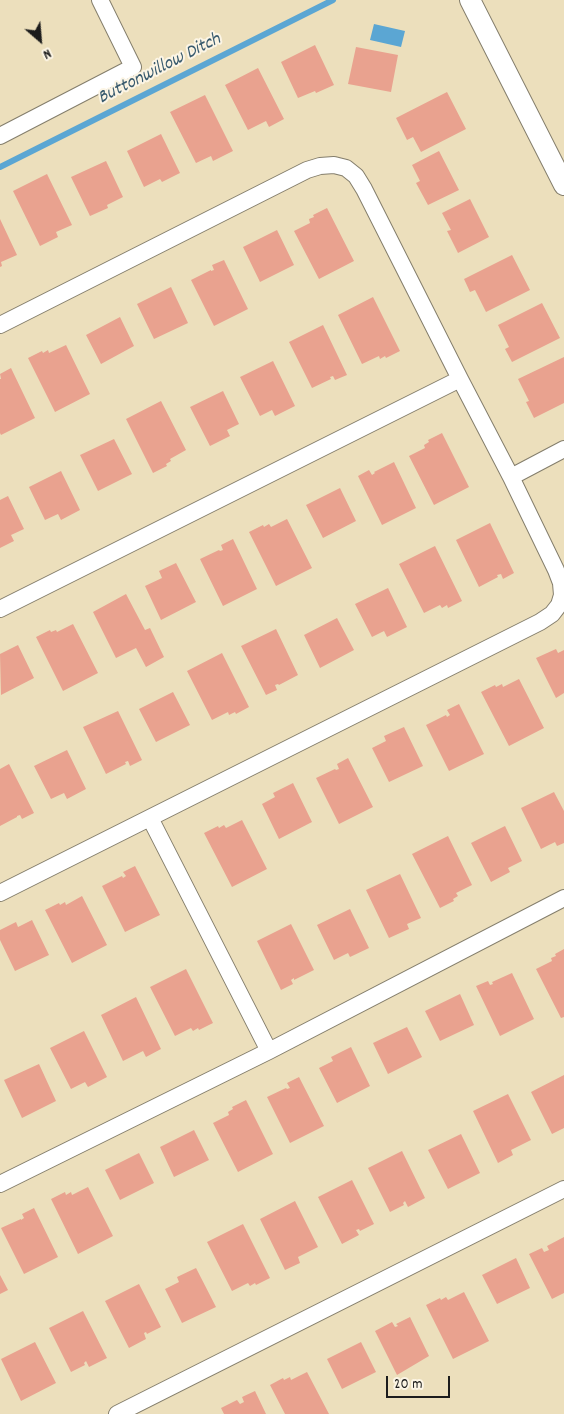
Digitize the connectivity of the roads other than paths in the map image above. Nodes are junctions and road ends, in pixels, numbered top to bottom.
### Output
1 (100, 0) edge
2 (470, 0) edge
3 (0, 136) edge
4 (564, 185) edge
5 (0, 325) edge
6 (460, 379) junction
7 (564, 450) edge
8 (511, 477) junction
9 (0, 609) edge
10 (150, 818) junction
11 (0, 893) edge
12 (564, 898) edge
13 (269, 1051) junction
14 (0, 1184) edge
15 (564, 1190) edge
16 (118, 1414) edge

1 - 3 street
2 - 4 street
5 - 6 street
6 - 8 street
6 - 9 street
7 - 8 street
8 - 10 street
10 - 11 street
10 - 13 street
12 - 13 street
13 - 14 street
15 - 16 street

